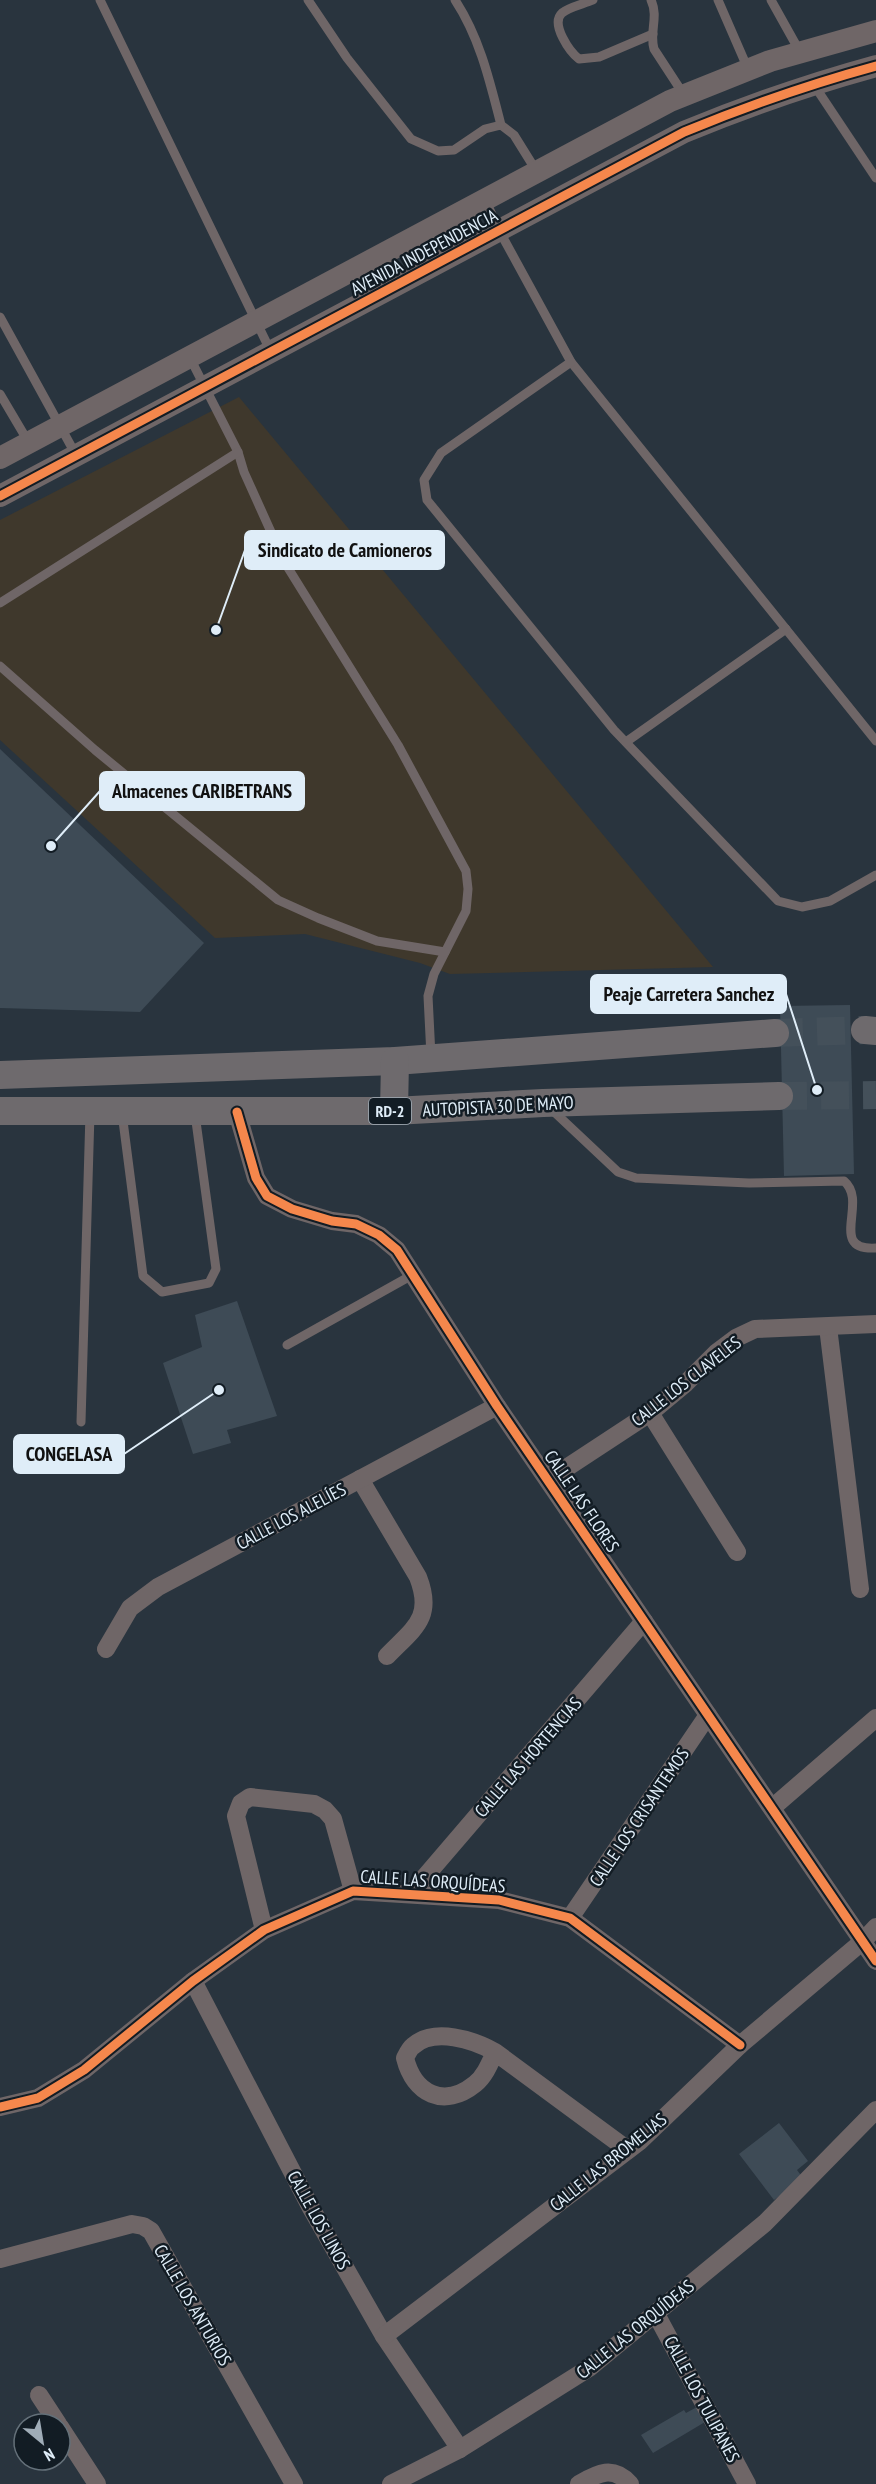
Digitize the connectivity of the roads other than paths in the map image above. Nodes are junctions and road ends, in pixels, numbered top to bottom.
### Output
1 (100, 0) edge
2 (308, 0) edge
3 (455, 0) edge
4 (593, 0) edge
5 (651, 0) edge
6 (718, 0) edge
7 (771, 0) edge
8 (876, 31) edge
9 (653, 34) junction
10 (800, 52) junction
11 (876, 66) edge
12 (748, 69) junction
13 (813, 83) junction
14 (684, 95) junction
15 (501, 125) junction
16 (537, 172) junction
17 (876, 177) edge
18 (485, 200) junction
19 (500, 232) junction
20 (0, 318) edge
21 (256, 322) junction
22 (271, 352) junction
23 (190, 357) junction
24 (571, 362) junction
25 (206, 386) junction
26 (0, 394) edge
27 (59, 426) junction
28 (29, 443) junction
29 (238, 452) junction
30 (76, 455) junction
31 (0, 458) edge
32 (0, 496) edge
33 (0, 603) edge
34 (786, 628) junction
35 (0, 666) edge
36 (876, 741) edge
37 (626, 742) junction
38 (876, 875) edge
39 (445, 952) junction
40 (775, 1033) tunnel mouth
41 (432, 1059) junction
42 (395, 1061) junction
43 (0, 1075) edge
44 (779, 1096) tunnel mouth
45 (543, 1103) junction
46 (0, 1111) edge
47 (90, 1111) junction
48 (122, 1111) junction
49 (394, 1111) junction
50 (195, 1112) junction
51 (237, 1112) junction
52 (876, 1248) edge
53 (414, 1274) junction
54 (876, 1324) edge
55 (828, 1328) junction
56 (287, 1345) dead end
57 (497, 1406) junction
58 (650, 1413) junction
59 (81, 1422) dead end
60 (360, 1479) junction
61 (548, 1480) junction
62 (737, 1552) dead end
63 (860, 1589) dead end
64 (644, 1621) junction
65 (106, 1649) dead end
66 (387, 1656) dead end
67 (708, 1715) junction
68 (876, 1718) edge
69 (772, 1808) junction
70 (353, 1891) junction
71 (411, 1893) junction
72 (570, 1918) junction
73 (876, 1927) edge
74 (264, 1930) junction
75 (863, 1941) junction
76 (876, 1960) edge
77 (193, 1981) junction
78 (740, 2045) junction
79 (495, 2052) junction
80 (0, 2107) edge
81 (876, 2110) edge
82 (628, 2150) junction
83 (0, 2259) edge
84 (656, 2314) junction
85 (384, 2336) junction
86 (39, 2395) dead end
87 (50, 2412) edge
88 (72, 2446) edge
89 (460, 2449) junction
90 (97, 2484) edge
91 (294, 2484) edge
92 (391, 2484) edge
93 (579, 2484) edge
94 (630, 2484) edge
95 (747, 2484) edge

1 - 21 lane
2 - 15 lane
3 - 15 lane
4 - 9 lane
5 - 9 lane
6 - 12 lane
7 - 10 lane
8 - 10 street, AVENIDA INDEPENDENCIA
9 - 14 lane
10 - 12 street, AVENIDA INDEPENDENCIA
11 - 13 street, AVENIDA INDEPENDENCIA
12 - 14 street, AVENIDA INDEPENDENCIA
13 - 17 lane
13 - 19 street, AVENIDA INDEPENDENCIA
14 - 16 street, AVENIDA INDEPENDENCIA
15 - 16 lane
16 - 18 street, AVENIDA INDEPENDENCIA
18 - 19 lane
18 - 21 street, AVENIDA INDEPENDENCIA
19 - 22 street, AVENIDA INDEPENDENCIA
19 - 24 lane
20 - 27 lane
21 - 22 lane
21 - 23 street, AVENIDA INDEPENDENCIA
22 - 25 street, AVENIDA INDEPENDENCIA
23 - 25 lane
23 - 27 street, AVENIDA INDEPENDENCIA
24 - 34 lane
24 - 37 lane
25 - 29 lane
25 - 30 street, AVENIDA INDEPENDENCIA
26 - 28 lane
27 - 28 street, AVENIDA INDEPENDENCIA
27 - 30 lane
28 - 31 street, AVENIDA INDEPENDENCIA
29 - 33 lane
29 - 39 lane
30 - 32 street, AVENIDA INDEPENDENCIA
34 - 36 lane
34 - 37 lane
35 - 39 lane
37 - 38 lane
39 - 41 lane
40 - 41 highway
41 - 42 highway
42 - 43 highway
42 - 49 highway
44 - 45 highway, AUTOPISTA 30 DE MAYO / RD-2
45 - 49 highway, AUTOPISTA 30 DE MAYO / RD-2
45 - 52 lane
46 - 47 highway, AUTOPISTA 30 DE MAYO / RD-2
47 - 48 highway, AUTOPISTA 30 DE MAYO / RD-2
47 - 59 lane
48 - 50 highway, AUTOPISTA 30 DE MAYO / RD-2
48 - 50 lane
49 - 51 highway, AUTOPISTA 30 DE MAYO / RD-2
50 - 51 highway, AUTOPISTA 30 DE MAYO / RD-2
51 - 53 street, CALLE LAS FLORES
53 - 56 lane
53 - 57 street, CALLE LAS FLORES
54 - 55 street, CALLE LOS CLAVELES
55 - 58 street, CALLE LOS CLAVELES
55 - 63 street
57 - 60 street, CALLE LOS ALELÍES
57 - 61 street, CALLE LAS FLORES
58 - 61 street, CALLE LOS CLAVELES
58 - 62 street
60 - 65 street, CALLE LOS ALELÍES
60 - 66 street
61 - 64 street, CALLE LAS FLORES
64 - 67 street, CALLE LAS FLORES
64 - 71 street, CALLE LAS HORTENCIAS
67 - 69 street, CALLE LAS FLORES
67 - 72 street, CALLE LOS CRISANTEMOS
68 - 69 street
69 - 75 street, CALLE LAS FLORES
70 - 71 street, CALLE LAS ORQUÍDEAS
70 - 74 street, CALLE LAS ORQUÍDEAS
70 - 74 street
71 - 72 street, CALLE LAS ORQUÍDEAS
72 - 78 street, CALLE LAS ORQUÍDEAS
73 - 75 street, CALLE LAS BROMELIAS
74 - 77 street, CALLE LAS ORQUÍDEAS
75 - 76 street, CALLE LAS FLORES
75 - 78 street, CALLE LAS BROMELIAS
77 - 80 street, CALLE LAS ORQUÍDEAS
77 - 85 street, CALLE LOS LINOS
78 - 82 street, CALLE LAS BROMELIAS
79 - 79 street
79 - 82 street
81 - 84 street, CALLE LAS ORQUÍDEAS
82 - 85 street, CALLE LAS BROMELIAS
83 - 91 street, CALLE LOS ANTURIOS
84 - 89 street, CALLE LAS ORQUÍDEAS
84 - 95 street, CALLE LOS TULIPANES
85 - 89 street, CALLE LOS LINOS
86 - 87 street
88 - 90 street
89 - 92 street, CALLE LAS ORQUÍDEAS
93 - 94 street

